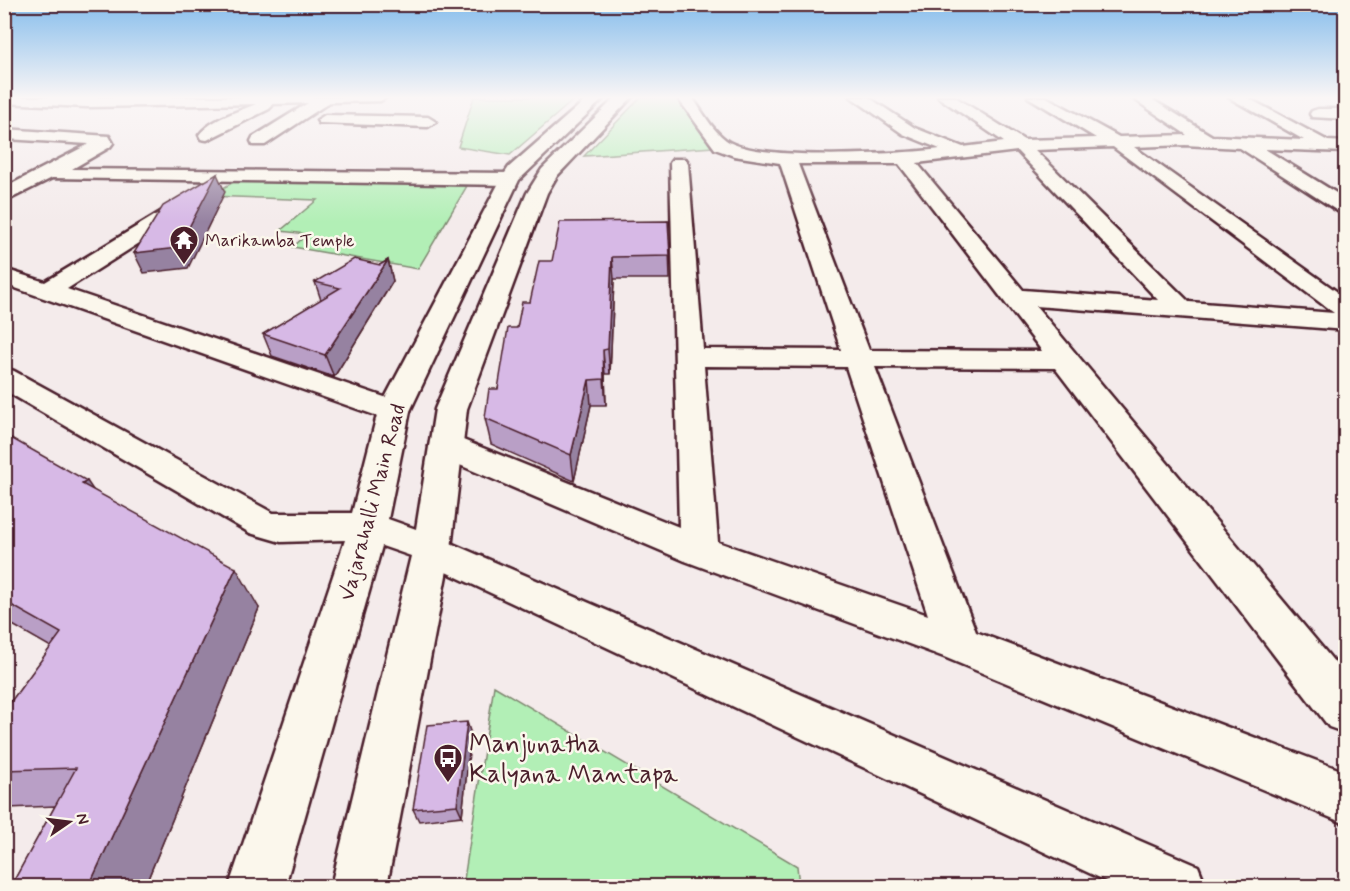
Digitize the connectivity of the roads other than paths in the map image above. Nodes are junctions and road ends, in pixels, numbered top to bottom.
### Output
1 (80, 139) edge
2 (263, 139) edge
3 (552, 139) edge
4 (583, 139) edge
5 (716, 139) edge
6 (928, 139) edge
7 (1011, 139) edge
8 (1110, 139) edge
9 (1204, 139) edge
10 (1313, 139) edge
11 (259, 141) dead end
12 (1208, 141) junction
13 (1118, 143) junction
14 (1246, 143) junction
15 (1021, 145) junction
16 (1327, 146) junction
17 (1346, 147) edge
18 (961, 152) junction
19 (787, 158) junction
20 (904, 159) junction
21 (679, 163) dead end
22 (54, 170) junction
23 (231, 177) junction
24 (510, 179) junction
25 (4, 196) edge
26 (1346, 208) edge
27 (4, 276) edge
28 (47, 291) junction
29 (1016, 297) junction
30 (1180, 308) junction
31 (1346, 310) edge
32 (1346, 322) edge
33 (689, 357) junction
34 (858, 358) junction
35 (1066, 360) junction
36 (4, 377) edge
37 (394, 411) junction
38 (446, 446) junction
39 (367, 526) junction
40 (432, 549) junction
41 (699, 551) junction
42 (959, 644) junction
43 (1346, 712) edge
44 (1346, 798) edge
45 (257, 886) edge
46 (359, 886) edge
47 (1178, 886) edge

1 - 22 street
2 - 11 street
3 - 24 street, Vajarahalli Main Road
4 - 38 street
5 - 19 street
6 - 18 street
7 - 15 street
8 - 13 street
9 - 12 street
10 - 16 street
12 - 13 street
12 - 14 street
13 - 15 street
13 - 31 street
14 - 16 street
14 - 26 street
15 - 18 street
15 - 30 street
16 - 17 street
18 - 20 street
19 - 20 street
19 - 34 street
20 - 29 street
21 - 33 street
22 - 23 street
22 - 25 street
23 - 24 street
23 - 28 street
24 - 37 street, Vajarahalli Main Road
27 - 28 street
28 - 37 street
29 - 30 street
29 - 35 street
30 - 32 street
33 - 34 street
33 - 41 street
34 - 35 street
34 - 42 street
35 - 43 street
36 - 39 street
37 - 39 street, Vajarahalli Main Road
38 - 40 street
38 - 41 street
39 - 40 street
39 - 45 street, Vajarahalli Main Road
40 - 46 street
40 - 47 street
41 - 42 street
42 - 44 street

